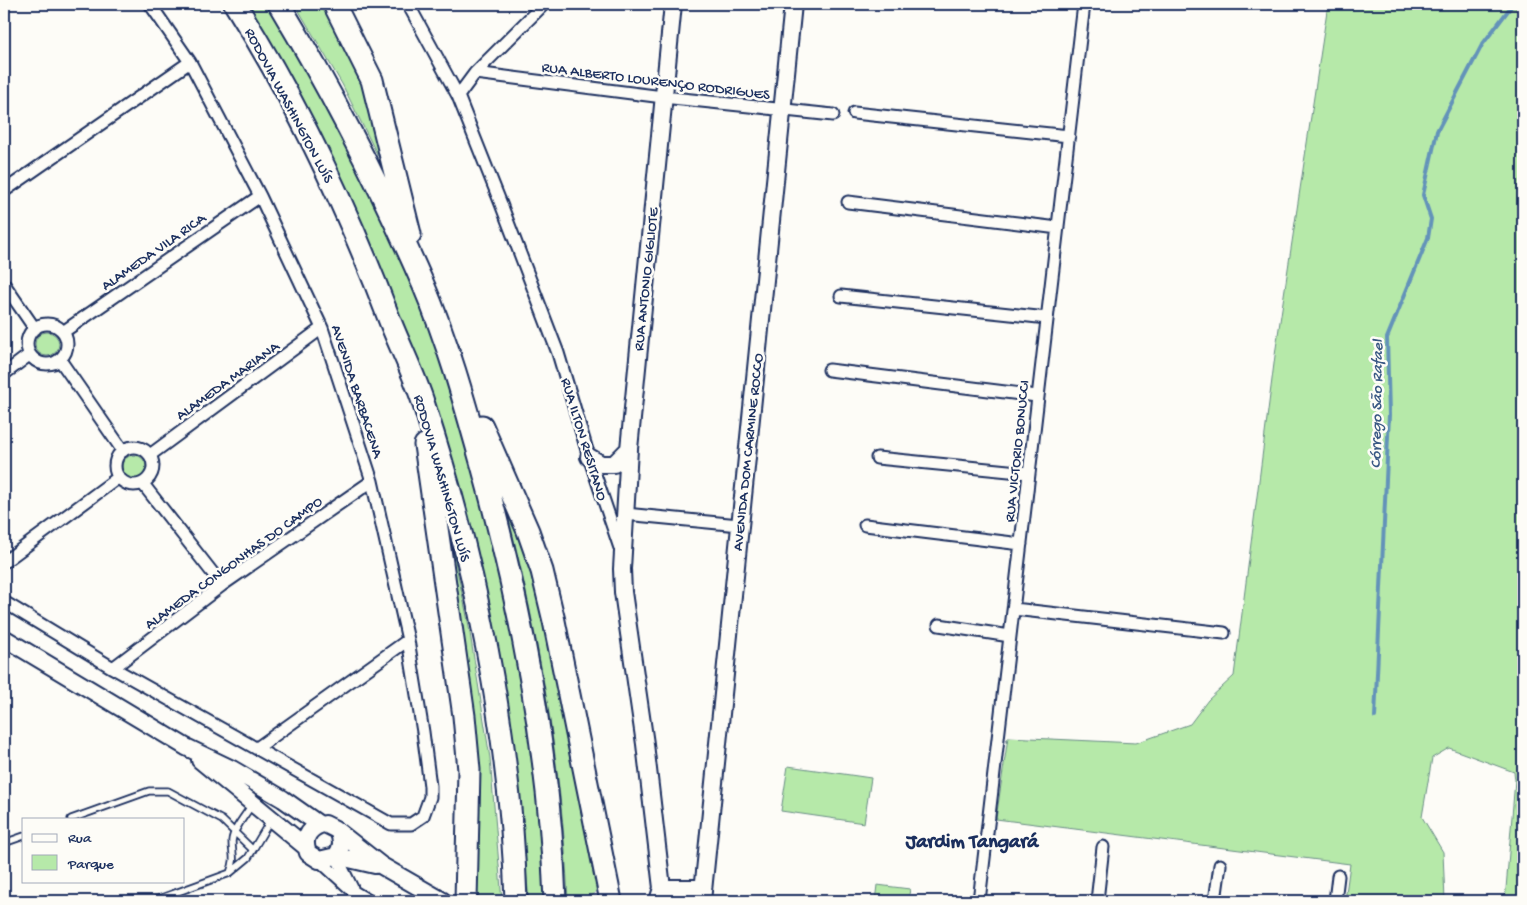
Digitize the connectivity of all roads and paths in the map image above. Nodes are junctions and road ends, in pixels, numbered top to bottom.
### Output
1 (150, 4) edge
2 (235, 4) edge
3 (279, 4) edge
4 (334, 4) edge
5 (408, 4) edge
6 (544, 4) edge
7 (673, 4) edge
8 (793, 4) edge
9 (1084, 4) edge
10 (190, 62) junction
11 (475, 73) junction
12 (458, 96) junction
13 (663, 98) junction
14 (783, 110) junction
15 (854, 113) dead end
16 (833, 115) dead end
17 (1069, 136) junction
18 (4, 191) edge
19 (260, 196) junction
20 (848, 202) dead end
21 (1058, 228) junction
22 (4, 284) edge
23 (424, 286) junction
24 (841, 296) dead end
25 (1047, 318) junction
26 (322, 328) junction
27 (34, 329) junction
28 (63, 332) junction
29 (399, 343) junction
30 (29, 355) junction
31 (450, 357) junction
32 (60, 360) junction
33 (829, 370) dead end
34 (4, 374) edge
35 (1037, 396) junction
36 (629, 449) junction
37 (123, 451) junction
38 (150, 455) junction
39 (589, 457) junction
40 (878, 458) dead end
41 (1029, 473) junction
42 (119, 477) junction
43 (372, 482) junction
44 (143, 484) junction
45 (624, 514) junction
46 (739, 525) junction
47 (865, 525) dead end
48 (1021, 544) junction
49 (622, 555) junction
50 (4, 562) edge
51 (222, 585) junction
52 (4, 602) edge
53 (1014, 609) junction
54 (939, 625) dead end
55 (1224, 633) dead end
56 (1010, 636) junction
57 (4, 638) edge
58 (408, 640) junction
59 (113, 668) junction
60 (186, 747) junction
61 (257, 748) junction
62 (283, 799) junction
63 (252, 804) junction
64 (74, 818) edge
65 (271, 819) junction
66 (320, 825) junction
67 (235, 833) junction
68 (339, 833) junction
69 (22, 837) edge
70 (4, 843) edge
71 (306, 847) junction
72 (1103, 847) dead end
73 (252, 849) junction
74 (336, 856) junction
75 (319, 860) junction
76 (1220, 865) dead end
77 (382, 866) junction
78 (230, 873) junction
79 (1338, 876) dead end
80 (354, 892) junction
81 (660, 895) edge
82 (702, 895) edge
83 (555, 897) edge
84 (516, 898) edge
85 (153, 901) edge
86 (369, 901) edge
87 (443, 901) edge
88 (466, 901) edge
89 (612, 901) edge
90 (979, 901) edge
91 (1097, 901) edge
92 (1216, 901) edge
93 (1335, 901) edge

1 - 10 street, AVENIDA BARBACENA
2 - 29 highway, RODOVIA WASHINGTON LUÍS
3 - 23 highway
4 - 23 highway
5 - 12 street, RUA ILTON RESITANO
6 - 11 street
7 - 13 street, RUA ANTONIO GIGLIOTE
8 - 14 street, AVENIDA DOM CARMINE ROCCO
9 - 17 street, RUA VICTORIO BONUCCI
10 - 18 street
10 - 19 street, AVENIDA BARBACENA
11 - 12 street
11 - 13 street, RUA ALBERTO LOURENÇO RODRIGUES
12 - 39 street, RUA ILTON RESITANO
13 - 14 street, RUA ALBERTO LOURENÇO RODRIGUES
13 - 36 street, RUA ANTONIO GIGLIOTE
14 - 16 street, RUA ALBERTO LOURENÇO RODRIGUES
14 - 46 street, AVENIDA DOM CARMINE ROCCO
15 - 17 street
17 - 21 street, RUA VICTORIO BONUCCI
19 - 26 street, AVENIDA BARBACENA
19 - 28 street, ALAMEDA VILA RICA
20 - 21 street
21 - 25 street, RUA VICTORIO BONUCCI
22 - 27 street
23 - 31 highway
24 - 25 street
25 - 35 street, RUA VICTORIO BONUCCI
26 - 38 street, ALAMEDA MARIANA
26 - 43 street, AVENIDA BARBACENA
27 - 28 street
27 - 30 street
28 - 32 street
29 - 84 highway, RODOVIA WASHINGTON LUÍS
29 - 88 highway
30 - 32 street
30 - 34 street
31 - 83 highway
31 - 89 highway
32 - 37 street
33 - 35 street
35 - 41 street, RUA VICTORIO BONUCCI
36 - 39 street
36 - 45 street, RUA ANTONIO GIGLIOTE
37 - 38 street
37 - 42 street
38 - 44 street
39 - 49 street, RUA ILTON RESITANO
40 - 41 street
41 - 48 street, RUA VICTORIO BONUCCI
42 - 44 street
42 - 50 street
43 - 51 street, ALAMEDA CONGONHAS DO CAMPO
43 - 58 street, AVENIDA BARBACENA
44 - 51 street
45 - 46 street
45 - 49 street, RUA ANTONIO GIGLIOTE
46 - 82 street, AVENIDA DOM CARMINE ROCCO
47 - 48 street
48 - 53 street, RUA VICTORIO BONUCCI
49 - 81 street, RUA ILTON RESITANO
51 - 59 street, ALAMEDA CONGONHAS DO CAMPO
52 - 59 street
53 - 55 street
53 - 56 street, RUA VICTORIO BONUCCI
54 - 56 street
56 - 90 street, RUA VICTORIO BONUCCI
57 - 60 street
58 - 61 street
58 - 61 street, AVENIDA BARBACENA
59 - 61 street
60 - 62 street
60 - 63 street
62 - 63 street
62 - 66 street
63 - 65 street
63 - 67 lane
64 - 67 lane
65 - 71 street
65 - 73 lane
66 - 68 street
66 - 71 street
67 - 73 lane
67 - 78 lane
68 - 74 street
68 - 77 street
69 - 70 lane
71 - 75 street
72 - 91 street
73 - 78 lane
74 - 75 street
74 - 77 street
74 - 80 street
75 - 80 street
76 - 92 street
77 - 87 street
78 - 85 lane
79 - 93 street
80 - 86 street
81 - 82 street

